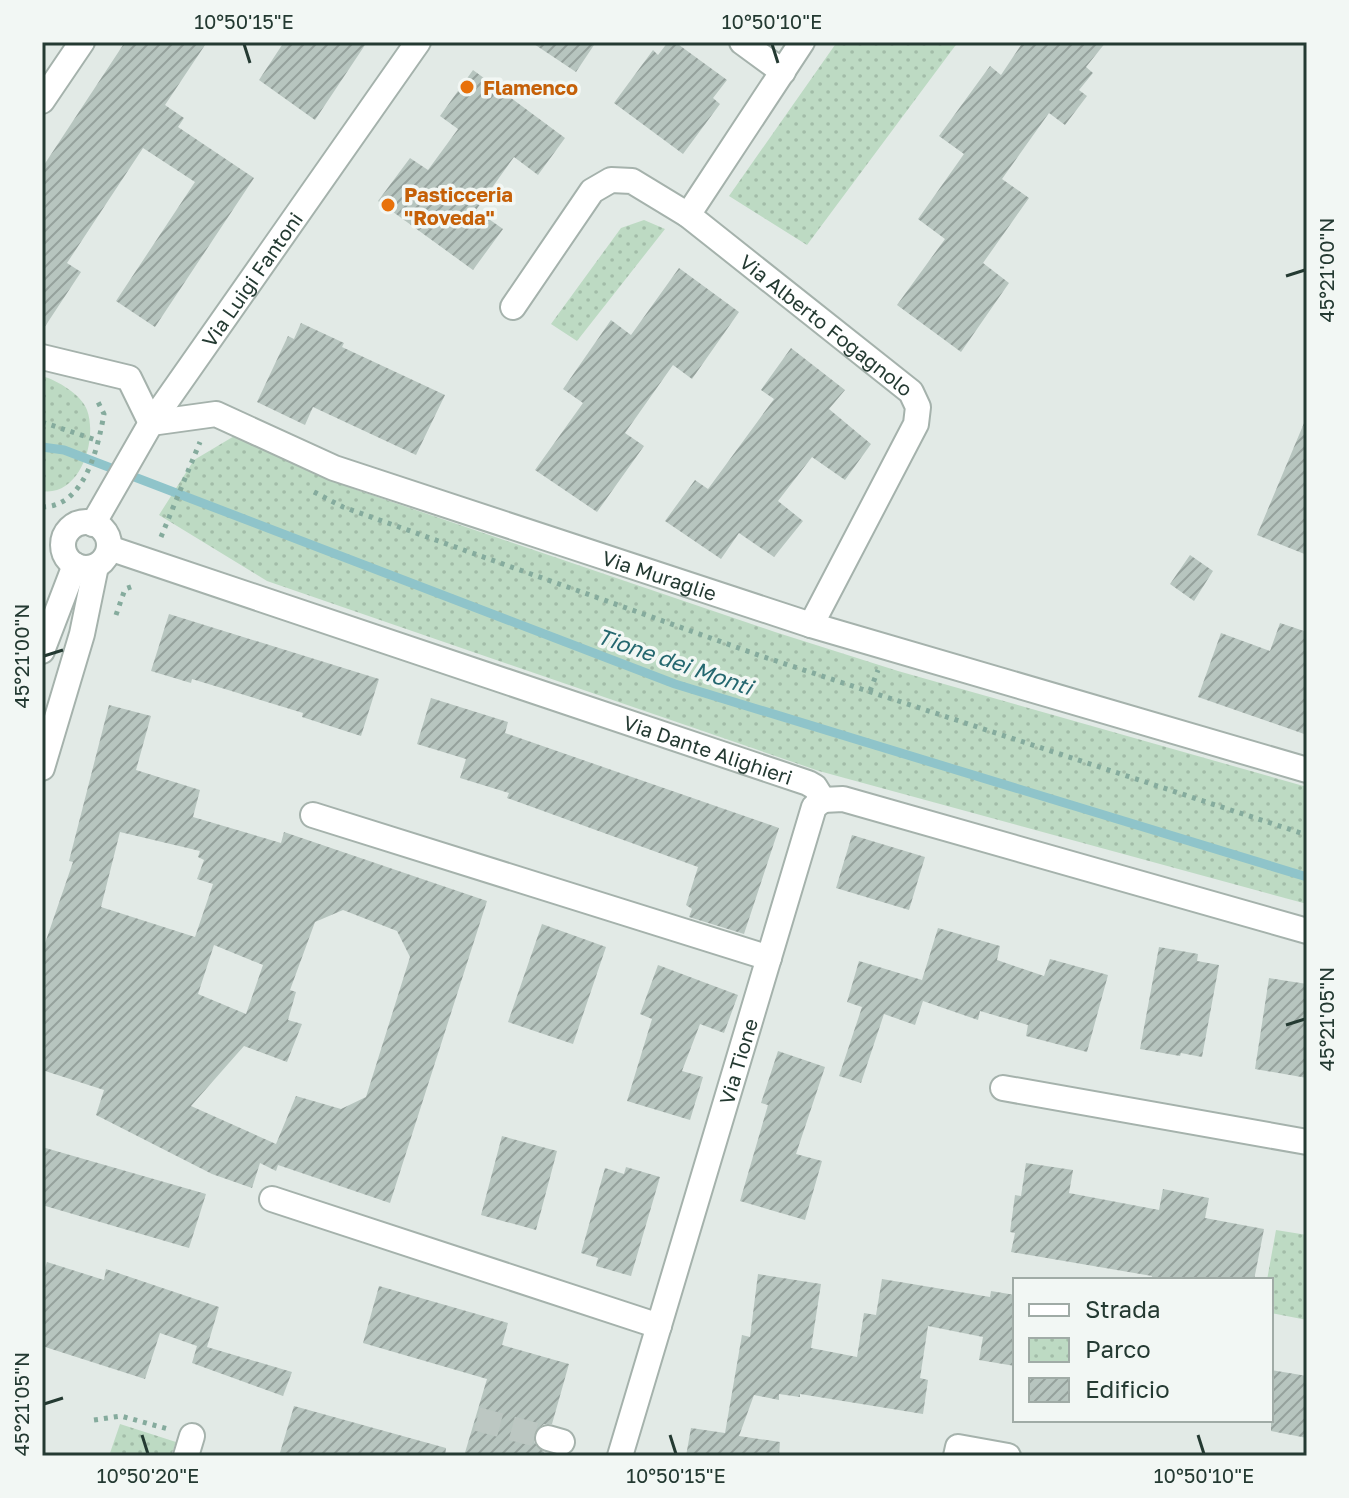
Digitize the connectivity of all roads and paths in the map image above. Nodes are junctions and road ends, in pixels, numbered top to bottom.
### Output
1 (82, 42) edge
2 (418, 42) edge
3 (742, 42) edge
4 (802, 42) edge
5 (783, 72) junction
6 (42, 101) edge
7 (688, 215) junction
8 (513, 307) dead end
9 (42, 357) edge
10 (104, 414) dead end
11 (42, 422) edge
12 (151, 423) junction
13 (99, 441) junction
14 (200, 442) dead end
15 (302, 486) dead end
16 (42, 507) edge
17 (169, 517) dead end
18 (93, 524) junction
19 (53, 536) edge
20 (93, 560) junction
21 (811, 625) junction
22 (42, 651) edge
23 (42, 768) edge
24 (1307, 770) edge
25 (823, 800) junction
26 (313, 815) dead end
27 (1307, 835) edge
28 (1307, 931) edge
29 (769, 958) junction
30 (1003, 1088) dead end
31 (1307, 1142) edge
32 (272, 1199) dead end
33 (659, 1326) junction
34 (94, 1420) dead end
35 (189, 1446) edge
36 (620, 1456) edge
37 (956, 1456) edge
38 (1008, 1456) edge

1 - 6 street
2 - 12 street, Via Luigi Fantoni
3 - 5 street
4 - 5 street
5 - 7 street
7 - 8 street, Via Alberto Fogagnolo
7 - 21 street, Via Alberto Fogagnolo
9 - 12 street
10 - 13 path
11 - 13 path
12 - 18 street, Via Luigi Fantoni
12 - 21 street, Via Muraglie
13 - 16 path
14 - 17 path
15 - 27 path
18 - 19 street
18 - 20 street
19 - 20 street
20 - 22 street
20 - 23 street
20 - 25 street, Via Dante Alighieri
21 - 24 street, Via Muraglie
25 - 28 street, Via Dante Alighieri
25 - 29 street, Via Tione
26 - 29 street
29 - 33 street, Via Tione
30 - 31 street
32 - 33 street
33 - 36 street, Via Tione
34 - 35 path
37 - 38 street

